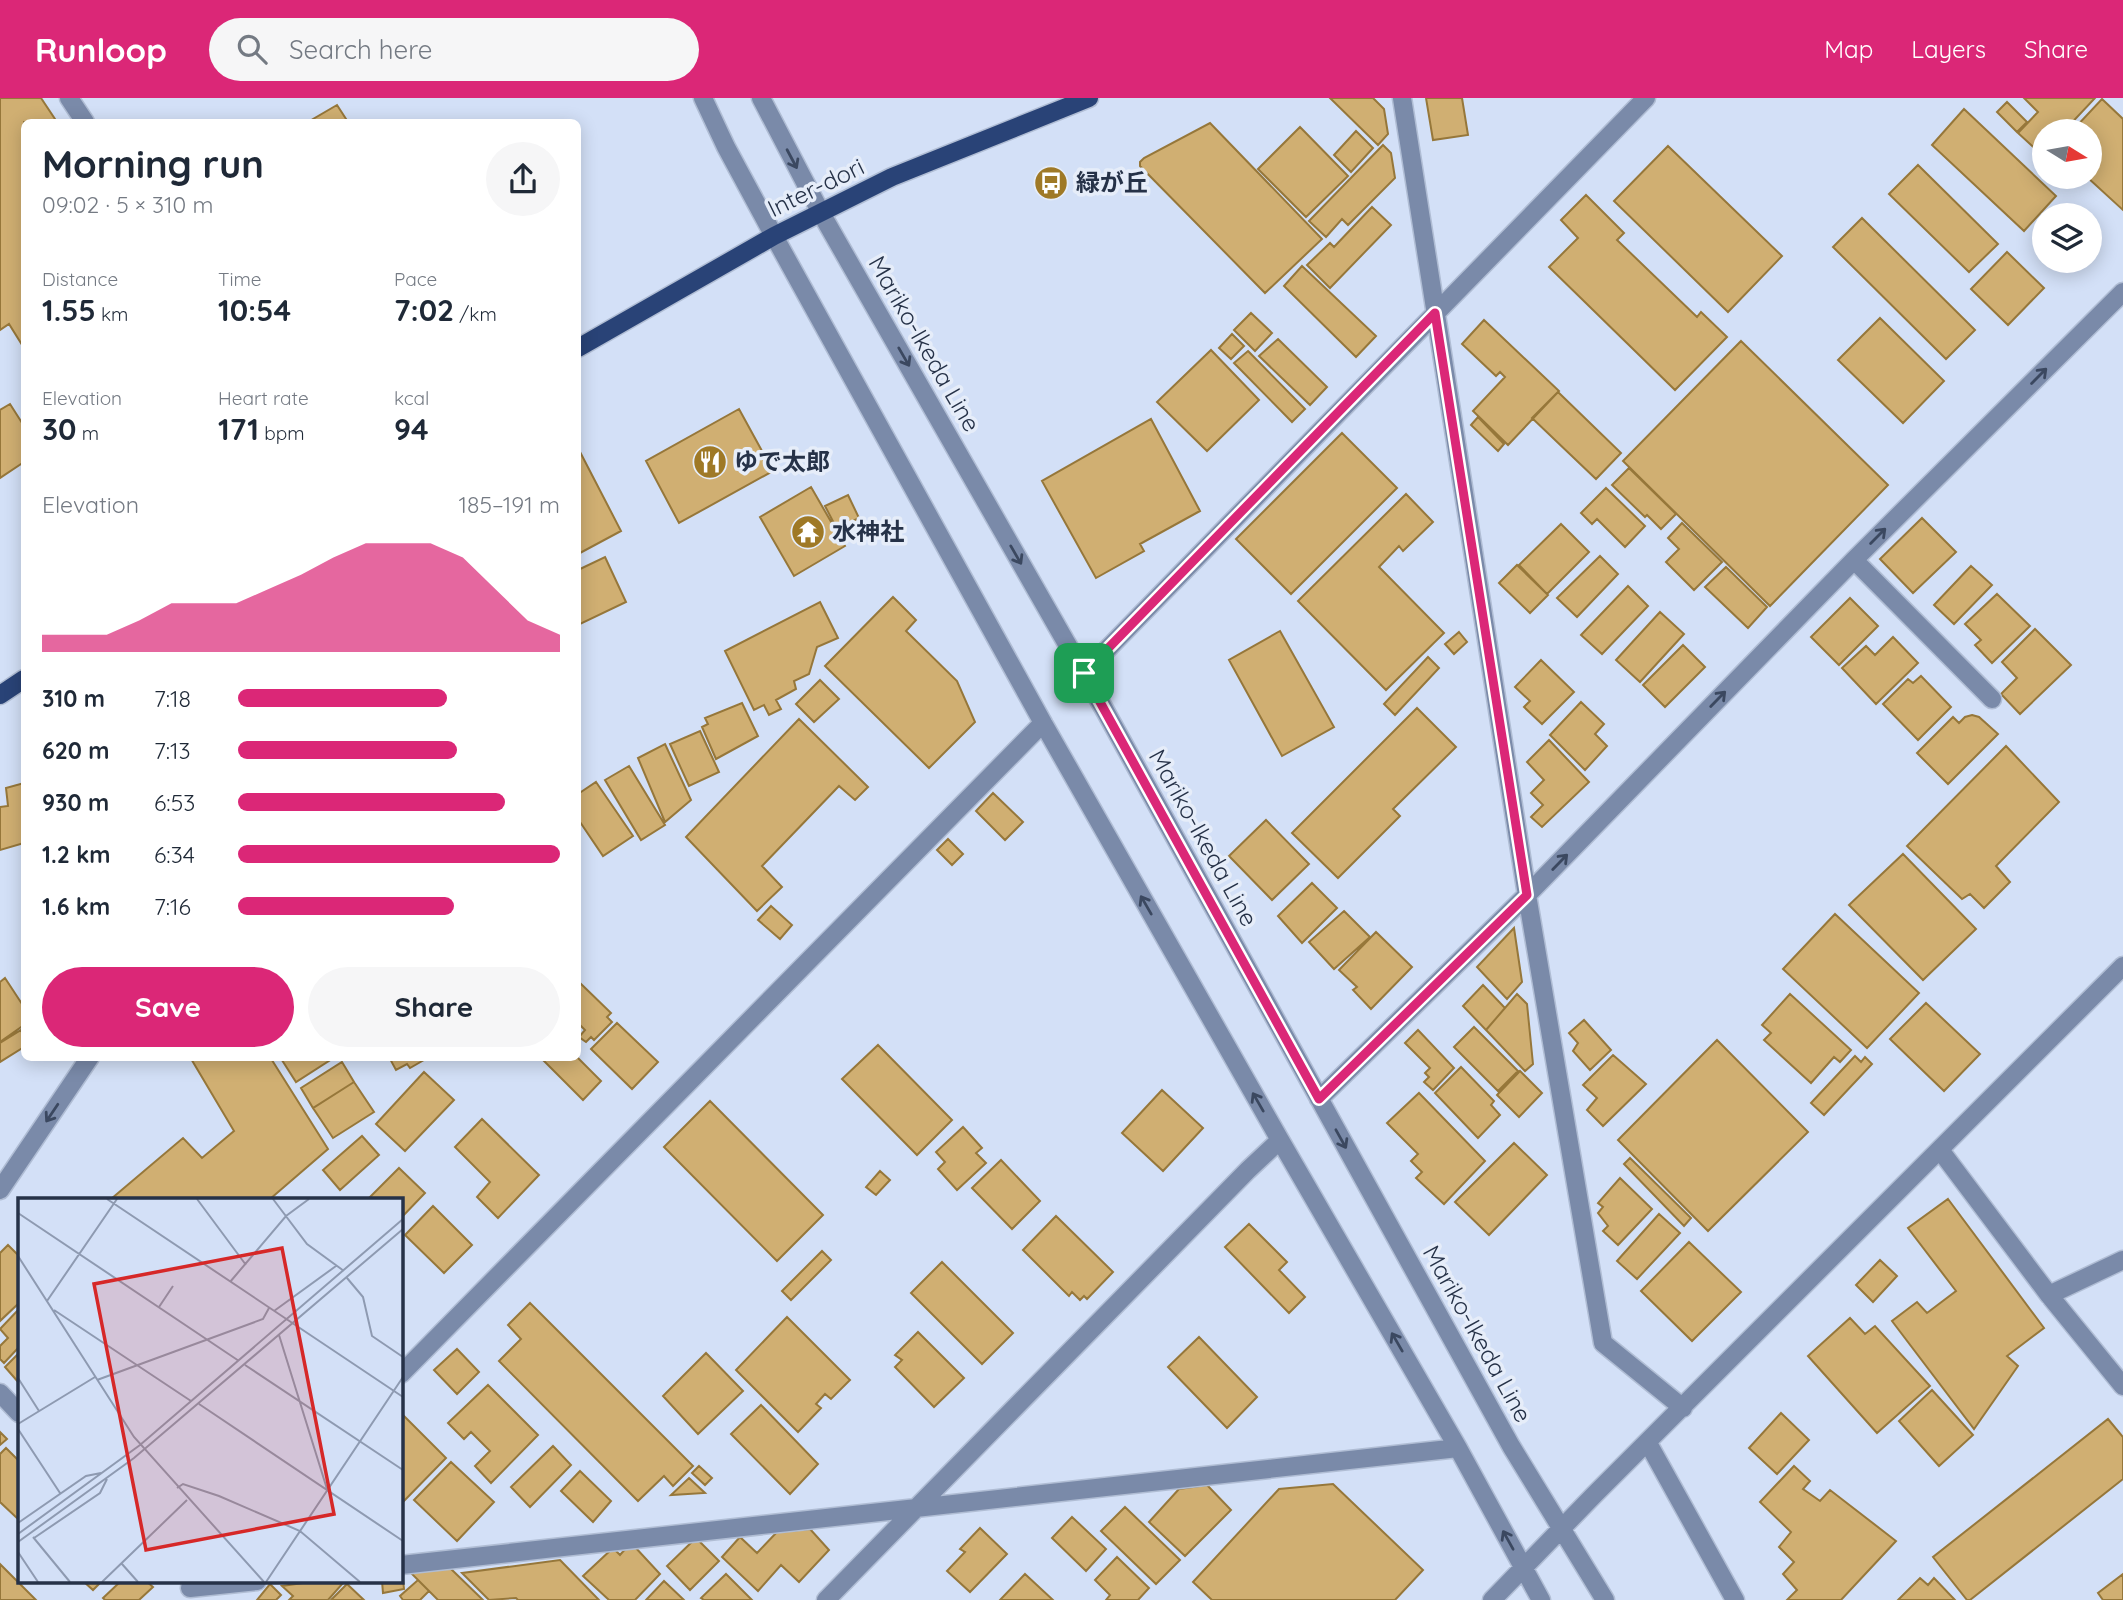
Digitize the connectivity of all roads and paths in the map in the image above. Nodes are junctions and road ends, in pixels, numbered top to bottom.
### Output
1 (69, 98) edge
2 (703, 98) edge
3 (761, 98) edge
4 (1089, 98) edge
5 (1402, 98) edge
6 (1646, 98) edge
7 (83, 119) edge
8 (821, 214) junction
9 (774, 236) junction
10 (2123, 292) edge
11 (1435, 313) junction
12 (581, 346) edge
13 (1854, 560) junction
14 (1084, 673) junction
15 (21, 682) edge
16 (0, 695) edge
17 (1992, 699) dead end
18 (1043, 723) junction
19 (1527, 895) junction
20 (2123, 966) edge
21 (87, 1061) edge
22 (1319, 1099) junction
23 (1280, 1140) junction
24 (1940, 1150) junction
25 (0, 1189) edge
26 (2123, 1259) edge
27 (2049, 1295) junction
28 (402, 1373) edge
29 (2123, 1386) edge
30 (0, 1393) edge
31 (1683, 1408) junction
32 (18, 1412) edge
33 (1648, 1443) junction
34 (1458, 1448) junction
35 (916, 1509) junction
36 (1561, 1528) junction
37 (402, 1565) edge
38 (1523, 1569) junction
39 (250, 1582) edge
40 (190, 1590) edge
41 (826, 1600) edge
42 (1492, 1600) edge
43 (1541, 1600) edge
44 (1605, 1600) edge
45 (1735, 1600) edge

1 - 7 street
2 - 9 street
3 -> 8 street, Mariko-Ikeda Line
4 - 8 main road, Inter-dori
5 - 11 street
6 - 11 street
8 - 9 main road, Inter-dori
8 -> 14 street, Mariko-Ikeda Line
9 - 12 main road, Inter-dori
9 - 18 street
13 -> 10 street
11 - 14 street
11 - 19 street
13 - 17 street
19 -> 13 street
14 - 22 street, Mariko-Ikeda Line
15 - 16 main road
23 -> 18 street
18 - 28 street
19 - 22 street
19 - 31 street
20 - 24 street
21 -> 25 street
22 -> 36 street, Mariko-Ikeda Line
34 -> 23 street
23 - 35 street
24 - 27 street
24 - 31 street
26 - 27 street
27 - 29 street
30 - 32 street
31 - 33 street
33 - 36 street
33 - 45 street
34 - 35 street
38 -> 34 street
35 - 37 street
35 - 41 street
36 - 38 street
36 - 44 street, Mariko-Ikeda Line
38 - 42 street
38 - 43 street
39 - 40 street

